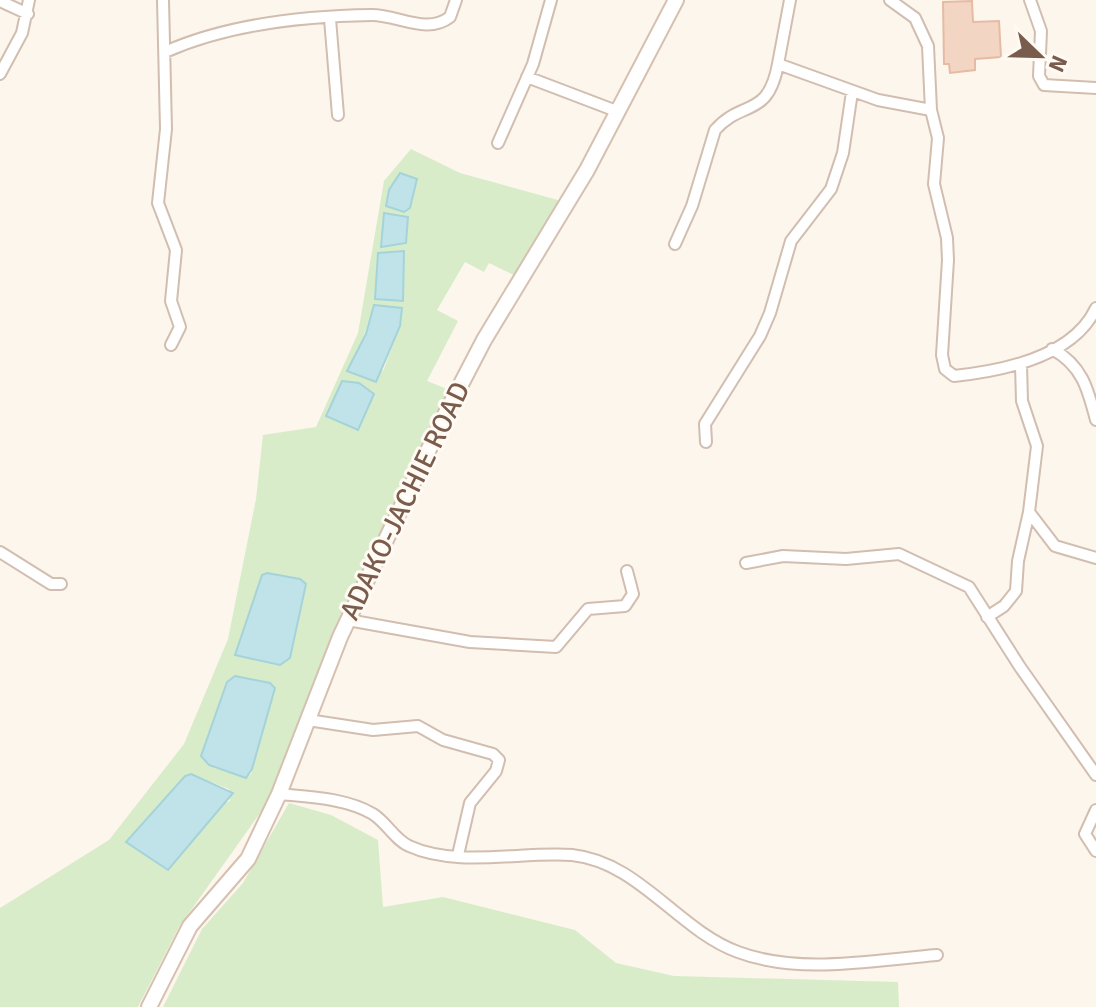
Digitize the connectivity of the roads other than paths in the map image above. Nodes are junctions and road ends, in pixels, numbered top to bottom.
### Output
1 (29, 0) edge
2 (163, 0) edge
3 (456, 0) edge
4 (551, 0) edge
5 (676, 0) edge
6 (790, 0) edge
7 (890, 0) edge
8 (1030, 0) edge
9 (0, 1) edge
10 (28, 14) junction
11 (330, 19) junction
12 (165, 52) junction
13 (778, 64) junction
14 (0, 74) edge
15 (527, 77) junction
16 (1096, 88) edge
17 (852, 92) junction
18 (931, 110) junction
19 (619, 112) junction
20 (338, 115) dead end
21 (498, 143) dead end
22 (675, 244) dead end
23 (1096, 308) edge
24 (171, 345) dead end
25 (1052, 349) junction
26 (1021, 365) junction
27 (1096, 420) edge
28 (706, 442) dead end
29 (1029, 512) junction
30 (0, 552) edge
31 (1096, 558) edge
32 (746, 563) dead end
33 (627, 571) dead end
34 (61, 584) dead end
35 (987, 617) junction
36 (348, 620) junction
37 (308, 720) junction
38 (1096, 775) edge
39 (279, 794) junction
40 (1096, 810) edge
41 (1096, 851) edge
42 (458, 855) junction
43 (937, 955) dead end
44 (149, 1007) edge

1 - 10 street
2 - 12 street
3 - 11 street
4 - 15 street
5 - 19 street, ADAKO-JACHIE ROAD
6 - 13 street
7 - 18 street
8 - 16 street
9 - 10 street
10 - 14 street
11 - 12 street
11 - 20 street
12 - 24 street
13 - 17 street
13 - 22 street
15 - 19 street
15 - 21 street
17 - 18 street
17 - 28 street
18 - 26 street
19 - 36 street, ADAKO-JACHIE ROAD
23 - 25 street
25 - 26 street
25 - 27 street
26 - 29 street
29 - 31 street
29 - 35 street
30 - 34 street
32 - 35 street
33 - 36 street
35 - 38 street
36 - 37 street, ADAKO-JACHIE ROAD
37 - 39 street, ADAKO-JACHIE ROAD
37 - 42 street
39 - 42 street
39 - 44 street, ADAKO-JACHIE ROAD
40 - 41 street
42 - 43 street

